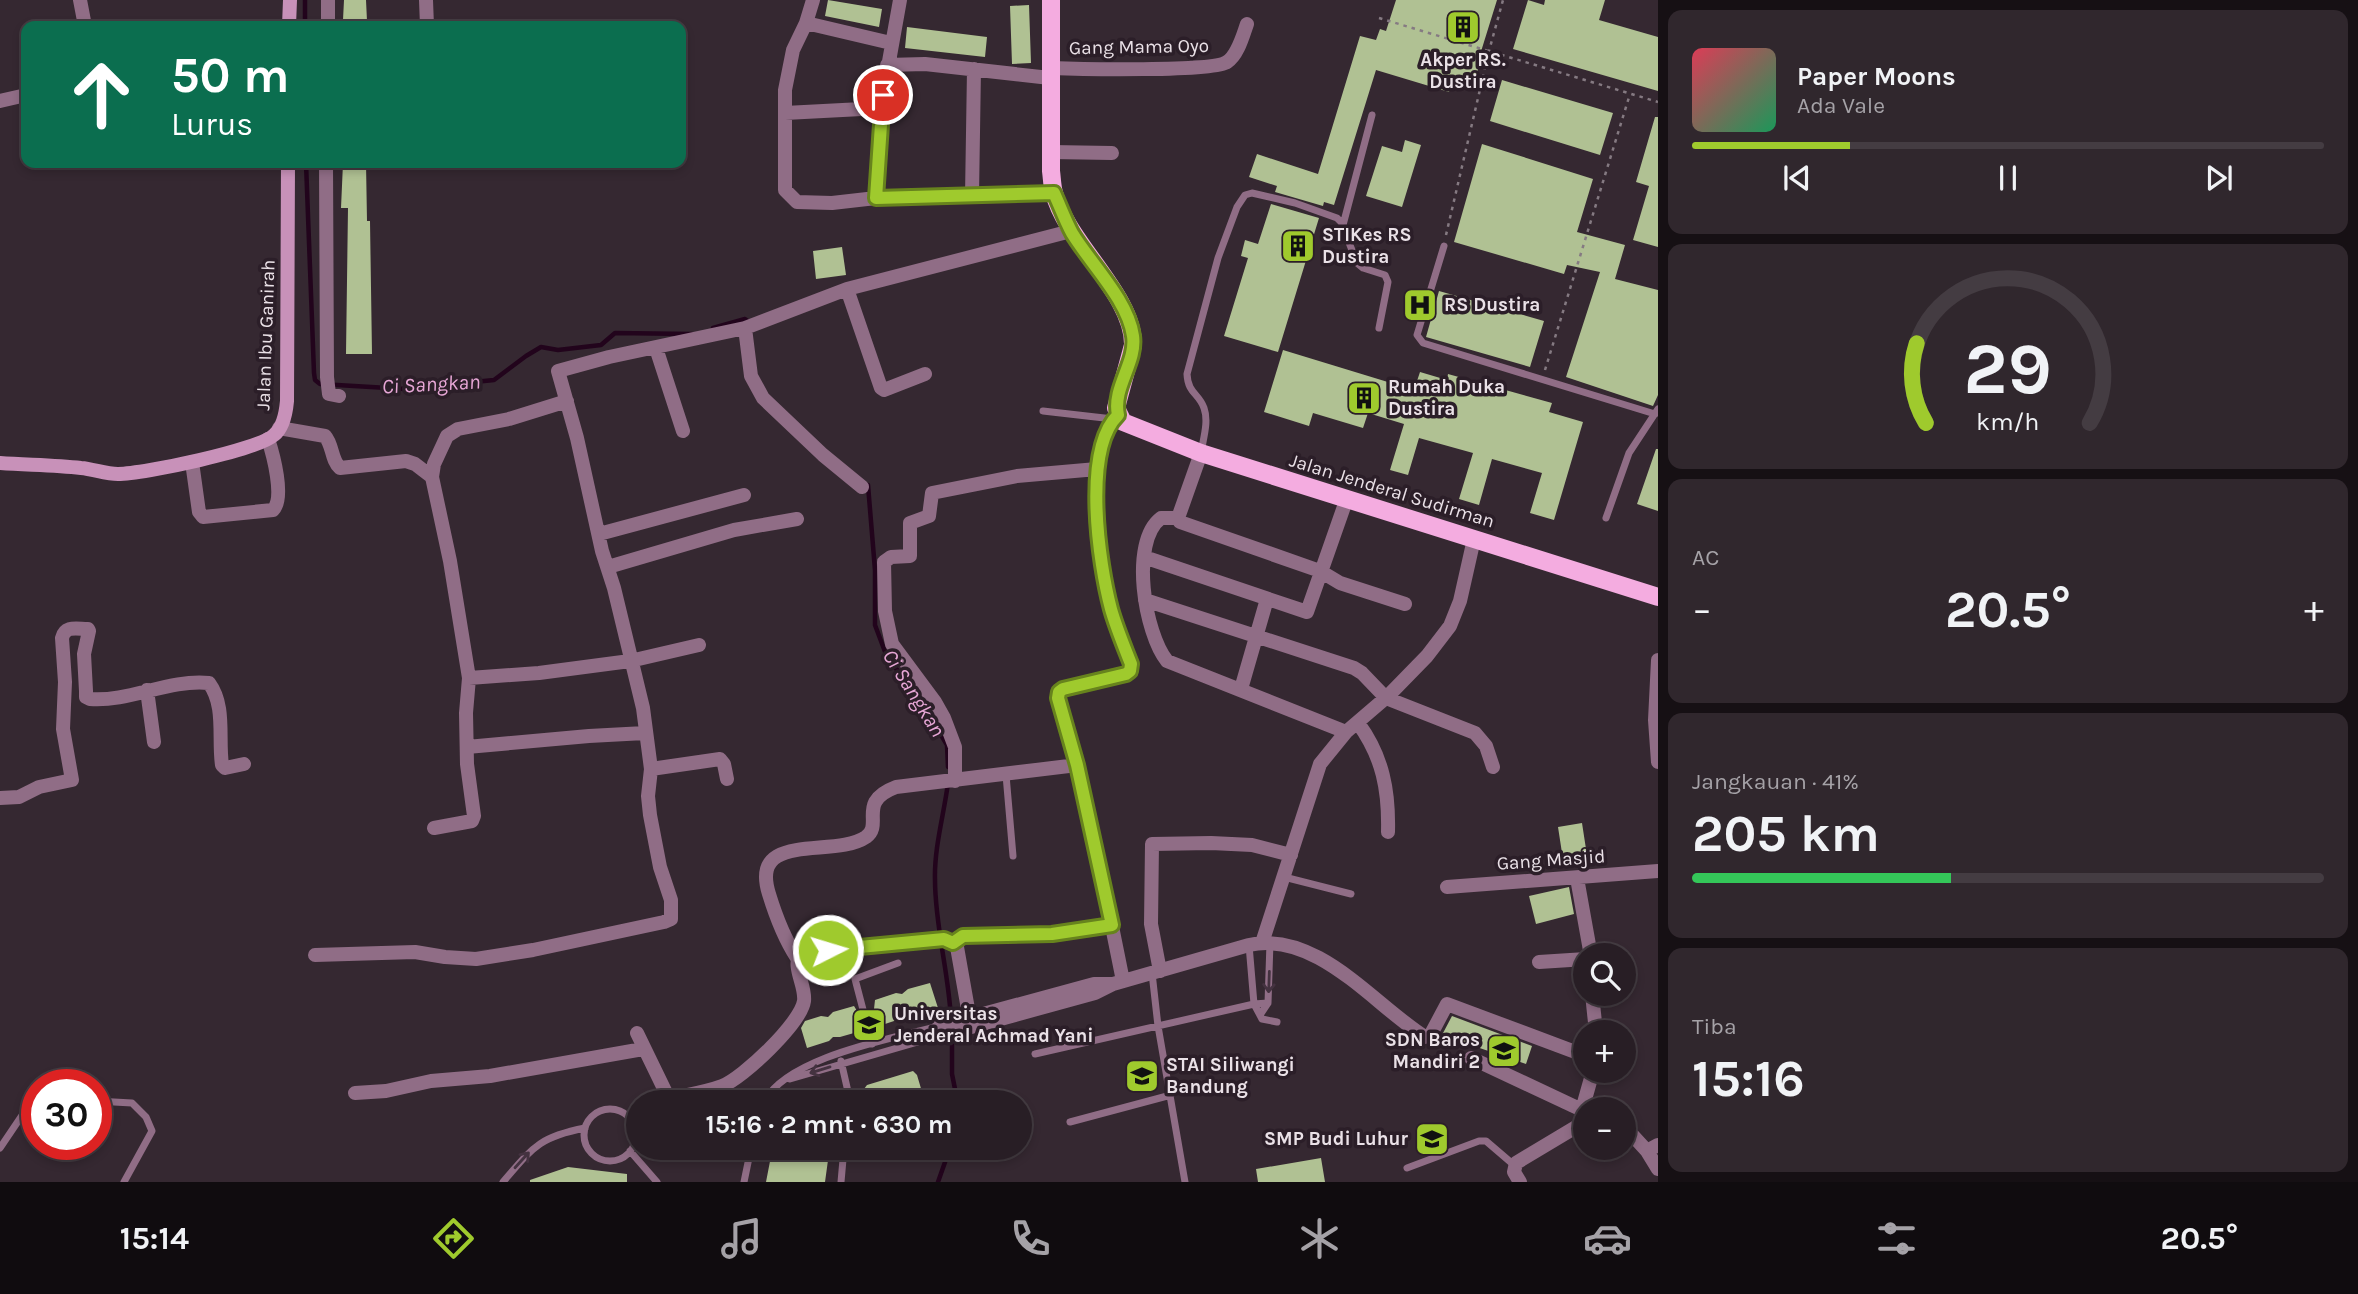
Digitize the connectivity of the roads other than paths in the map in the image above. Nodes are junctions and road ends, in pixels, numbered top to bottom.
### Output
1 (80, 0) edge
2 (290, 0) edge
3 (328, 0) edge
4 (426, 0) edge
5 (813, 0) edge
6 (900, 0) edge
7 (1051, 0) edge
8 (84, 21) edge
9 (289, 21) edge
10 (328, 21) edge
11 (427, 21) edge
12 (806, 23) junction
13 (1247, 24) dead end
14 (891, 43) junction
15 (887, 65) junction
16 (974, 69) junction
17 (1051, 73) junction
18 (21, 96) edge
19 (0, 101) edge
20 (881, 108) junction
21 (785, 113) junction
22 (1373, 115) dead end
23 (1051, 152) junction
24 (1112, 153) dead end
25 (288, 168) edge
26 (326, 168) edge
27 (1054, 193) junction
28 (972, 196) junction
29 (876, 198) junction
30 (1343, 226) junction
31 (1071, 231) junction
32 (1444, 246) road end
33 (847, 289) junction
34 (745, 328) junction
35 (1379, 328) dead end
36 (656, 348) junction
37 (925, 374) dead end
38 (331, 388) dead end
39 (567, 401) junction
40 (1044, 411) dead end
41 (1657, 412) edge
42 (1116, 417) junction
43 (683, 431) dead end
44 (273, 433) junction
45 (1200, 453) junction
46 (192, 462) junction
47 (0, 464) edge
48 (1097, 470) junction
49 (432, 477) junction
50 (862, 486) dead end
51 (744, 495) dead end
52 (1347, 498) junction
53 (1178, 518) junction
54 (1606, 518) dead end
55 (797, 519) dead end
56 (599, 534) junction
57 (1474, 539) junction
58 (1144, 557) junction
59 (608, 567) junction
60 (1320, 571) junction
61 (1658, 597) edge
62 (1268, 599) junction
63 (1145, 600) junction
64 (1405, 604) dead end
65 (1257, 637) junction
66 (699, 645) dead end
67 (1658, 660) edge
68 (630, 661) junction
69 (469, 678) junction
70 (1241, 689) junction
71 (147, 690) junction
72 (1386, 698) junction
73 (1358, 723) junction
74 (1346, 732) junction
75 (645, 733) junction
76 (154, 742) dead end
77 (467, 747) junction
78 (1658, 762) edge
79 (244, 764) dead end
80 (1077, 765) junction
81 (1493, 768) dead end
82 (651, 769) junction
83 (1006, 775) junction
84 (727, 779) dead end
85 (950, 782) junction
86 (0, 798) edge
87 (434, 828) dead end
88 (1388, 832) dead end
89 (1291, 855) junction
90 (1013, 856) dead end
91 (1658, 871) edge
92 (1284, 877) junction
93 (1577, 878) junction
94 (1447, 887) dead end
95 (1351, 894) dead end
96 (1112, 925) junction
97 (944, 941) junction
98 (1260, 943) junction
99 (1589, 943) edge
100 (315, 955) dead end
101 (797, 958) junction
102 (1573, 960) edge
103 (1539, 962) dead end
104 (898, 963) dead end
105 (1156, 972) junction
106 (1118, 982) junction
107 (1268, 1003) junction
108 (1254, 1004) junction
109 (1259, 1015) junction
110 (1277, 1022) dead end
111 (968, 1023) junction
112 (1158, 1026) junction
113 (943, 1030) junction
114 (637, 1033) dead end
115 (872, 1044) junction
116 (643, 1049) junction
117 (1573, 1051) edge
118 (840, 1054) junction
119 (1035, 1054) dead end
120 (1471, 1058) dead end
121 (841, 1064) junction
122 (783, 1081) junction
123 (771, 1090) edge
124 (848, 1090) edge
125 (355, 1093) dead end
126 (1171, 1096) junction
127 (112, 1102) edge
128 (1573, 1110) edge
129 (626, 1113) edge
130 (21, 1117) edge
131 (1070, 1122) dead end
132 (1573, 1124) edge
133 (585, 1128) junction
134 (1636, 1135) edge
135 (0, 1148) edge
136 (1652, 1148) edge
137 (626, 1154) edge
138 (638, 1160) edge
139 (749, 1160) edge
140 (843, 1160) edge
141 (1514, 1165) junction
142 (1407, 1167) dead end
143 (1658, 1169) edge
144 (124, 1182) edge
145 (503, 1182) edge
146 (657, 1182) edge
147 (744, 1182) edge
148 (841, 1182) edge
149 (1185, 1182) edge
150 (1520, 1182) edge

1 - 8 street
2 - 9 main road
3 - 10 street
4 - 11 street
5 - 12 street
6 - 14 street
7 - 17 main road
12 - 14 street
12 - 21 street
13 - 17 street, Gang Mama Oyo
14 - 15 street
15 - 16 street, Gang Mama Oyo
15 - 20 street
16 - 17 street, Gang Mama Oyo
16 - 28 street
17 - 23 main road
18 - 19 street
20 - 21 street
20 - 29 street
21 - 29 street
22 - 30 lane
23 - 24 street
23 - 27 main road
25 - 44 main road, Jalan Ibu Ganirah
26 - 38 street
27 - 28 street
27 - 31 main road
28 - 29 street
30 - 35 lane
30 - 45 lane
31 - 33 street
31 - 42 main road
32 - 41 lane
33 - 34 street
33 - 37 street
34 - 36 street
34 - 50 street
36 - 39 street
36 - 43 street
39 - 49 street
39 - 56 street
40 - 42 lane
41 - 54 lane
42 - 45 main road, Jalan Jenderal Sudirman
42 - 48 street
44 - 46 main road, Jalan Ibu Ganirah
44 - 46 street
44 - 49 street
45 - 52 main road, Jalan Jenderal Sudirman
45 - 53 street
46 - 47 main road, Jalan Ibu Ganirah
48 - 80 street
48 - 85 street
49 - 69 street
51 - 56 street
52 - 57 main road, Jalan Jenderal Sudirman
52 - 60 street
53 - 58 street
53 - 60 street
55 - 59 street
56 - 59 street
57 - 61 main road, Jalan Jenderal Sudirman
57 - 72 street
58 - 62 street
58 - 63 street
59 - 68 street
60 - 62 street
60 - 64 street
62 - 65 street
63 - 65 street
63 - 70 street
65 - 70 street
65 - 72 street
66 - 68 street
67 - 78 street
68 - 69 street
68 - 75 street
69 - 77 street
70 - 74 street
71 - 76 street
71 - 79 street
71 - 86 street
72 - 73 street
72 - 81 street
73 - 74 street
73 - 88 street
74 - 89 street
75 - 77 street
75 - 82 street
77 - 87 street
80 - 83 street
80 - 96 street
82 - 84 street
82 - 100 street
83 - 85 street
83 - 90 lane
85 - 101 street
89 - 92 street
89 - 105 street
91 - 93 street, Gang Masjid
92 - 95 lane
92 - 98 street
93 - 94 street, Gang Masjid
93 - 99 street
96 - 97 street
96 - 106 street
97 - 101 street
97 - 111 street
98 - 105 street
98 -> 107 lane
98 - 108 lane
98 - 117 street
101 - 116 street
102 - 103 street
104 - 115 lane
105 - 106 street
105 - 112 lane
106 - 111 street
107 - 108 lane
107 - 109 lane
108 - 109 lane
108 - 112 lane
109 - 110 lane
111 - 113 street
112 - 119 lane
112 - 126 lane
113 - 115 lane
113 - 121 lane
114 - 116 street
115 - 118 lane
116 - 125 street
118 - 121 lane
118 - 122 lane
120 - 128 street
121 -> 122 lane
121 - 124 lane
122 - 123 lane
126 - 131 lane
126 - 149 lane
127 - 144 lane
129 - 133 lane
130 - 135 lane
132 - 141 street
133 - 137 lane
145 -> 133 lane
134 - 136 street
136 - 143 street
138 - 146 lane
139 - 147 lane
140 - 148 lane
141 - 142 lane
141 - 150 street

